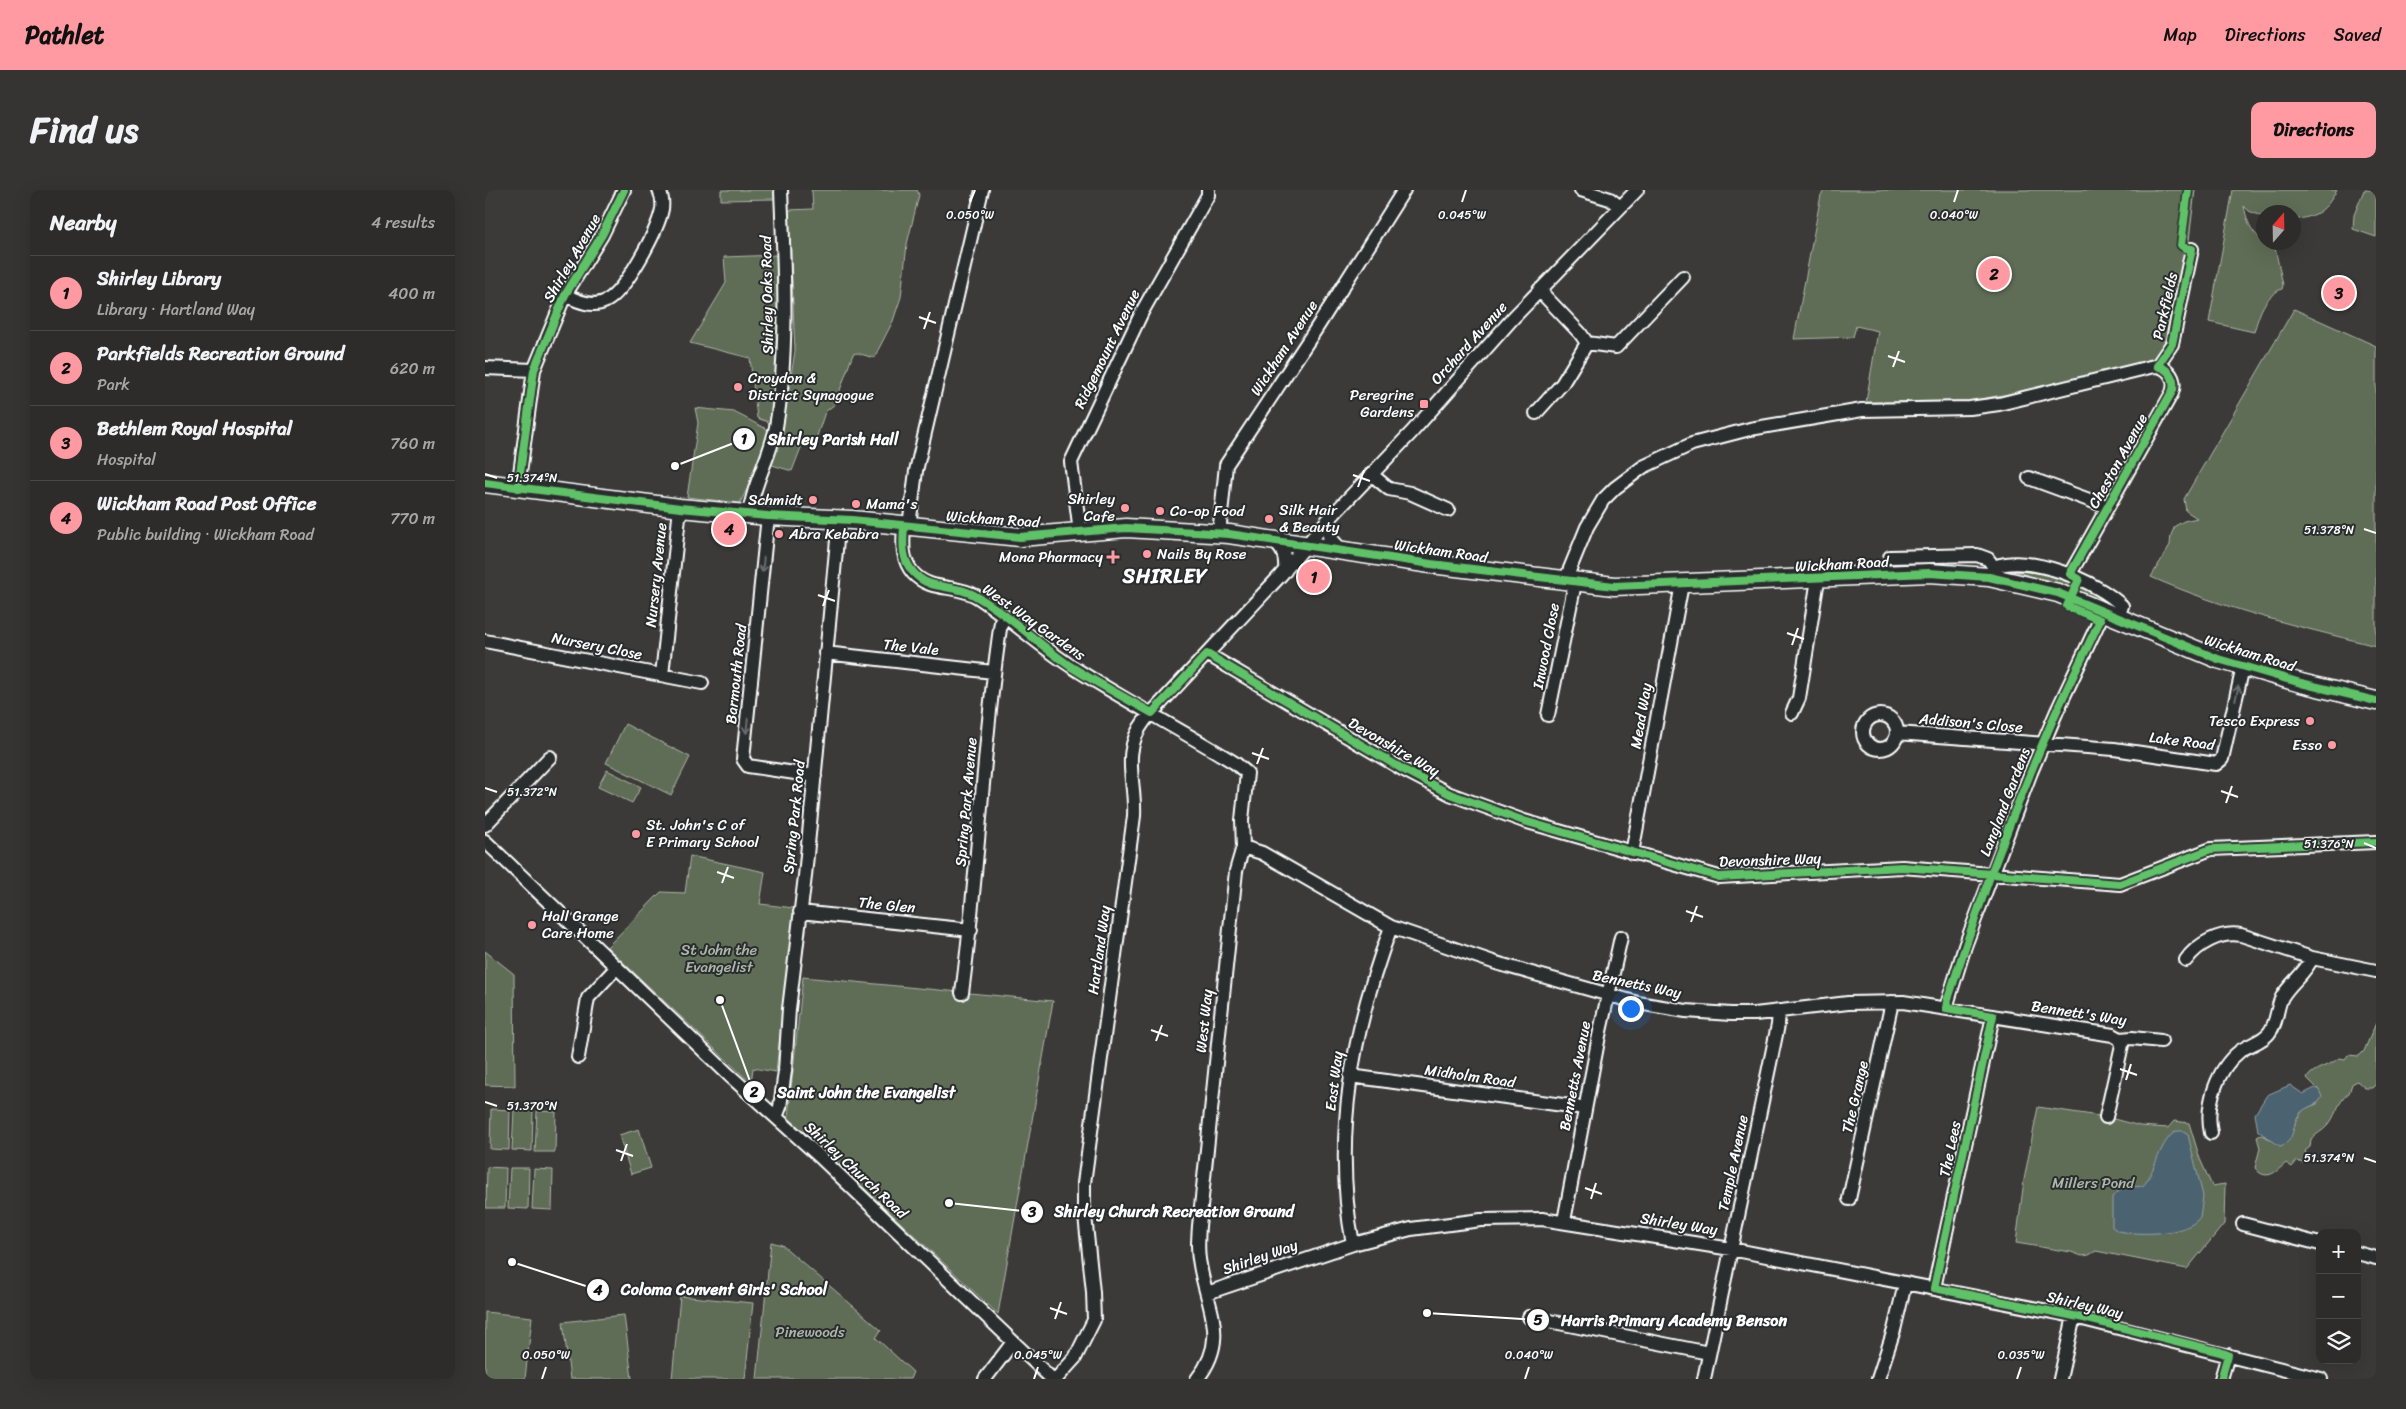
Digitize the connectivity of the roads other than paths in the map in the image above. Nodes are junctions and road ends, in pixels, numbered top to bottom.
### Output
1 (624, 190) edge
2 (659, 190) edge
3 (781, 190) edge
4 (982, 190) edge
5 (1208, 190) edge
6 (1404, 190) edge
7 (1581, 190) edge
8 (1637, 190) edge
9 (1620, 207) junction
10 (2192, 249) dead end
11 (1683, 277) dead end
12 (1539, 290) junction
13 (565, 295) junction
14 (1587, 343) junction
15 (2157, 366) junction
16 (485, 368) edge
17 (534, 370) junction
18 (1536, 413) dead end
19 (1371, 474) junction
20 (2029, 478) dead end
21 (485, 483) edge
22 (518, 488) junction
23 (2108, 507) junction
24 (679, 508) junction
25 (1448, 510) dead end
26 (749, 515) junction
27 (768, 516) junction
28 (839, 520) junction
29 (1328, 520) junction
30 (907, 526) junction
31 (1080, 532) junction
32 (1219, 534) junction
33 (1268, 539) junction
34 (1307, 545) junction
35 (1341, 550) junction
36 (1890, 557) dead end
37 (1285, 571) junction
38 (1992, 572) junction
39 (2070, 574) junction
40 (1818, 579) junction
41 (1570, 582) junction
42 (1682, 584) junction
43 (2111, 614) junction
44 (1002, 615) junction
45 (485, 640) edge
46 (825, 653) junction
47 (1207, 654) junction
48 (2243, 667) junction
49 (993, 672) junction
50 (662, 675) junction
51 (702, 683) dead end
52 (2376, 701) edge
53 (1793, 712) dead end
54 (1152, 713) junction
55 (1548, 715) dead end
56 (1897, 733) dead end
57 (2042, 745) junction
58 (550, 757) dead end
59 (815, 776) junction
60 (485, 825) edge
61 (485, 841) edge
62 (2376, 842) edge
63 (1243, 847) junction
64 (1632, 853) junction
65 (1992, 874) junction
66 (800, 912) junction
67 (1391, 927) junction
68 (971, 930) junction
69 (1621, 937) dead end
70 (2312, 958) junction
71 (2186, 960) dead end
72 (617, 967) junction
73 (2376, 971) edge
74 (963, 992) dead end
75 (1607, 996) junction
76 (1892, 1002) junction
77 (1946, 1008) junction
78 (1779, 1011) junction
79 (1993, 1016) junction
80 (2120, 1039) junction
81 (2161, 1041) dead end
82 (578, 1057) dead end
83 (1350, 1076) junction
84 (1585, 1108) junction
85 (2106, 1117) dead end
86 (776, 1118) junction
87 (2206, 1128) dead end
88 (1849, 1198) dead end
89 (1564, 1221) junction
90 (2243, 1224) dead end
91 (2316, 1243) edge
92 (1353, 1244) junction
93 (1731, 1249) junction
94 (2361, 1254) edge
95 (2376, 1258) edge
96 (1905, 1284) junction
97 (1934, 1288) junction
98 (1207, 1293) junction
99 (2074, 1316) junction
100 (1529, 1317) dead end
101 (1013, 1342) junction
102 (1709, 1353) junction
103 (2228, 1355) junction
104 (985, 1379) edge
105 (1054, 1379) edge
106 (1197, 1379) edge
107 (1704, 1379) edge
108 (1878, 1379) edge
109 (2060, 1379) edge
110 (2221, 1379) edge
111 (2321, 1379) edge

1 - 13 street, Shirley Avenue
2 - 13 street, Shirley Avenue
3 - 26 street, Shirley Oaks Road
4 - 30 street, West Way Gardens
5 - 31 street, Ridgemount Avenue
6 - 32 street, Wickham Avenue
7 - 9 street
8 - 9 street, Orchard Avenue
9 - 12 street, Orchard Avenue
10 - 15 street, Parkfields
11 - 14 street
12 - 14 street
12 - 19 street, Orchard Avenue
13 - 17 street, Shirley Avenue
14 - 18 street
15 - 23 street, Cheston Avenue
15 - 41 street
16 - 17 street
17 - 22 street, Shirley Avenue
19 - 25 street
19 - 29 street, Orchard Avenue
20 - 23 street, Cheston Avenue
21 - 22 highway, Wickham Road
22 - 24 highway, Wickham Road
23 - 39 street, Cheston Avenue
24 - 26 highway, Wickham Road
24 - 50 street, Nursery Avenue
26 - 27 highway, Wickham Road
27 - 28 highway, Wickham Road
27 -> 59 street, Barmouth Road
28 - 30 highway, Wickham Road
28 - 46 street, Spring Park Road
29 - 34 street, Orchard Avenue
29 - 35 street
30 - 31 highway, Wickham Road
30 - 44 street, West Way Gardens
31 - 32 highway, Wickham Road
32 - 33 highway, Wickham Road
33 - 34 highway, Wickham Road
33 - 37 street
34 - 35 highway, Wickham Road
34 - 37 street, Hartland Way
35 - 41 highway, Wickham Road
36 - 38 street, Wickham Road
37 - 47 street, Hartland Way
38 - 39 street, Wickham Road
38 - 40 highway, Wickham Road
38 - 43 highway, Wickham Road
39 - 43 street, Wickham Road
40 - 42 highway, Wickham Road
40 - 53 street
41 - 42 highway, Wickham Road
41 - 55 street, Inwood Close
42 - 64 street, Mead Way
43 - 48 highway, Wickham Road
43 - 57 street, Langland Gardens
44 - 49 street, Spring Park Avenue
44 - 54 street, West Way Gardens
45 - 50 street, Nursery Close
46 - 49 street, The Vale
46 - 59 street, Spring Park Road
47 - 54 street, Hartland Way
47 - 64 street, Devonshire Way
48 - 52 highway, Wickham Road
57 -> 48 street, Lake Road
49 - 68 street, Spring Park Avenue
50 - 51 street, Nursery Close
54 - 63 street, West Way
54 - 105 street, Hartland Way
56 - 57 street, Addison's Close
57 - 65 street, Langland Gardens
58 - 60 street
59 - 66 street, Spring Park Road
61 - 72 street, Shirley Church Road
62 - 65 street, Devonshire Way
63 - 67 street, Bennetts Way
63 - 98 street, West Way
64 - 65 street, Devonshire Way
65 - 77 street, Langland Gardens
66 - 68 street, The Glen
66 - 86 street, Spring Park Road
67 - 75 street, Bennetts Way
67 - 83 street, East Way
68 - 74 street, Spring Park Avenue
69 - 75 street, Bennetts Avenue
70 - 71 street
70 - 73 street
70 - 87 street
72 - 82 street
72 - 86 street, Shirley Church Road
75 - 78 street, Bennetts Way
75 - 84 street, Bennetts Avenue
76 - 77 street, Bennetts Way
76 - 78 street, Bennetts Way
76 - 88 street, The Grange
77 - 79 street, Bennetts Way
78 - 93 street, Temple Avenue
79 - 80 street, Bennett's Way
79 - 97 street, The Lees
80 - 81 street, Bennett's Way
80 - 85 street
83 - 84 street, Midholm Road
83 - 92 street, East Way
84 - 89 street, Bennetts Avenue
86 - 101 street, Shirley Church Road
89 - 92 street, Shirley Way
89 - 93 street, Shirley Way
90 - 91 street
92 - 98 street, Shirley Way
93 - 96 street, Shirley Way
93 - 102 street, Temple Avenue
94 - 95 street
96 - 97 street, Shirley Way
96 - 108 street
97 - 99 street, Shirley Way
98 - 106 street, West Way
99 - 103 street, Shirley Way
99 - 109 street
100 - 102 street
101 - 104 street
101 - 105 street, Shirley Church Road
102 - 107 street, Temple Avenue
103 - 110 street
103 - 111 street, Shirley Way

